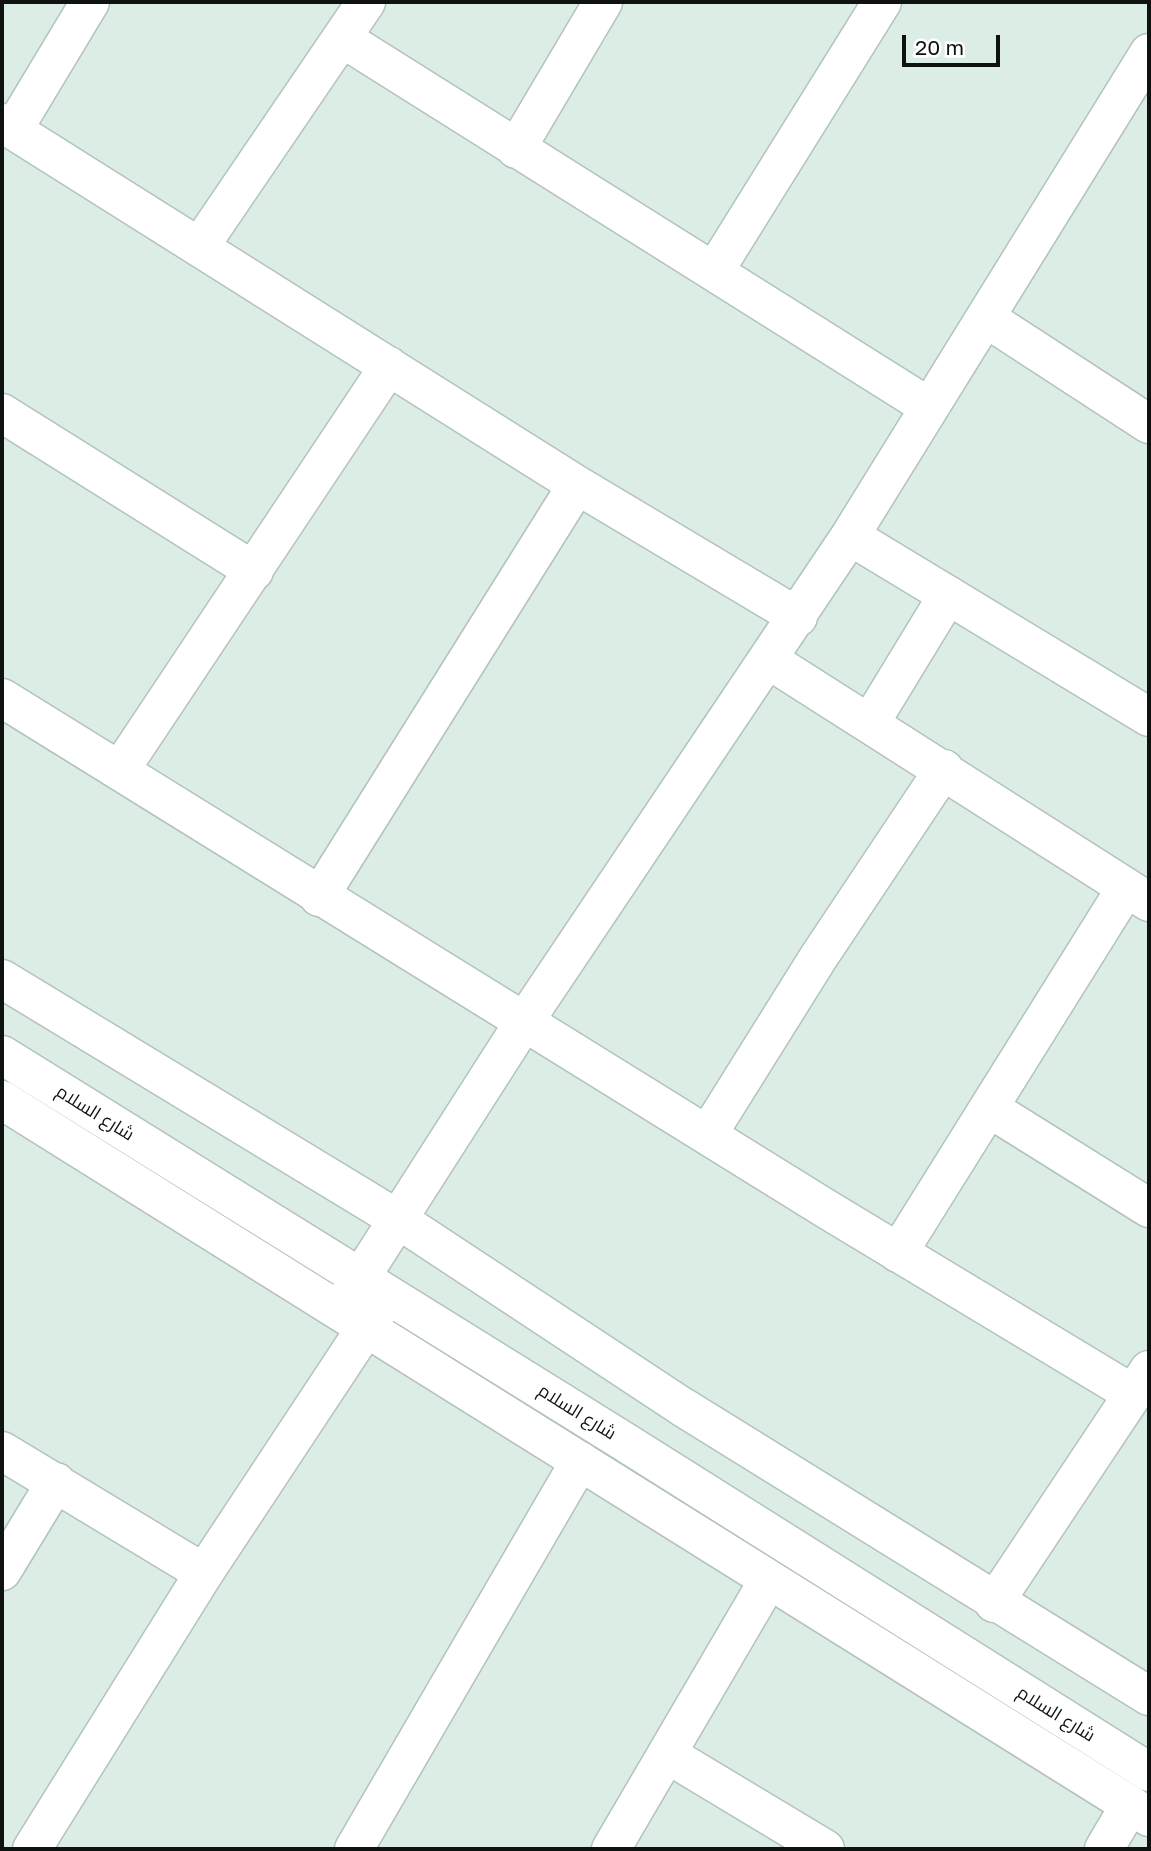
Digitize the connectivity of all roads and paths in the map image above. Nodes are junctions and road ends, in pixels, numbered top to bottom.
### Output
1 (90, 2) edge
2 (366, 2) edge
3 (603, 2) edge
4 (882, 2) edge
5 (342, 38) junction
6 (1149, 52) edge
7 (7, 126) edge
8 (516, 149) junction
9 (200, 246) junction
10 (715, 270) junction
11 (986, 318) junction
12 (390, 366) junction
13 (929, 407) junction
14 (2, 413) edge
15 (1149, 424) edge
16 (577, 485) junction
17 (850, 536) junction
18 (254, 571) junction
19 (948, 595) junction
20 (798, 617) junction
21 (769, 660) junction
22 (2, 698) edge
23 (1149, 718) edge
24 (870, 723) junction
25 (944, 769) junction
26 (120, 771) junction
27 (1138, 895) edge
28 (319, 897) junction
29 (2, 979) edge
30 (524, 1022) junction
31 (2, 1055) edge
32 (2, 1100) edge
33 (989, 1108) junction
34 (708, 1134) junction
35 (1149, 1208) edge
36 (399, 1220) junction
37 (898, 1253) junction
38 (374, 1286) junction
39 (354, 1318) junction
40 (1141, 1382) edge
41 (2, 1451) edge
42 (580, 1461) junction
43 (56, 1482) junction
44 (2, 1571) edge
45 (204, 1573) junction
46 (768, 1581) junction
47 (995, 1603) junction
48 (1149, 1696) edge
49 (667, 1754) junction
50 (1149, 1772) edge
51 (1140, 1811) edge
52 (32, 1849) edge
53 (354, 1849) edge
54 (611, 1849) edge
55 (825, 1849) edge
56 (1104, 1849) edge

1 - 7 street
2 - 5 street
3 - 8 street
4 - 10 street
5 - 8 street
5 - 9 street
6 - 11 street
7 - 9 street
8 - 10 street
9 - 12 street
10 - 13 street
11 - 13 street
11 - 15 street
12 - 16 street
12 - 18 street
13 - 17 street
14 - 18 street
16 - 20 street
16 - 28 street
17 - 19 street
17 - 20 street
18 - 26 street
19 - 23 street
19 - 24 street
20 - 21 street
21 - 24 street
21 - 30 street
22 - 26 street
24 - 25 street
25 - 27 street
25 - 34 street
26 - 28 street
27 - 33 street
28 - 30 street
29 - 36 street
30 - 34 street
30 - 36 street
31 - 38 street, شارع السلام
32 - 39 street
33 - 35 street
33 - 37 street
34 - 37 street
36 - 38 street
36 - 47 street
37 - 40 street
38 - 39 street
38 - 50 street, شارع السلام
39 - 42 street
39 - 45 street
40 - 47 street
41 - 43 street
42 - 46 street
42 - 53 street
43 - 44 street
43 - 45 street
45 - 52 street
46 - 49 street
46 - 51 street
47 - 48 street
49 - 54 street
49 - 55 street
51 - 56 street

